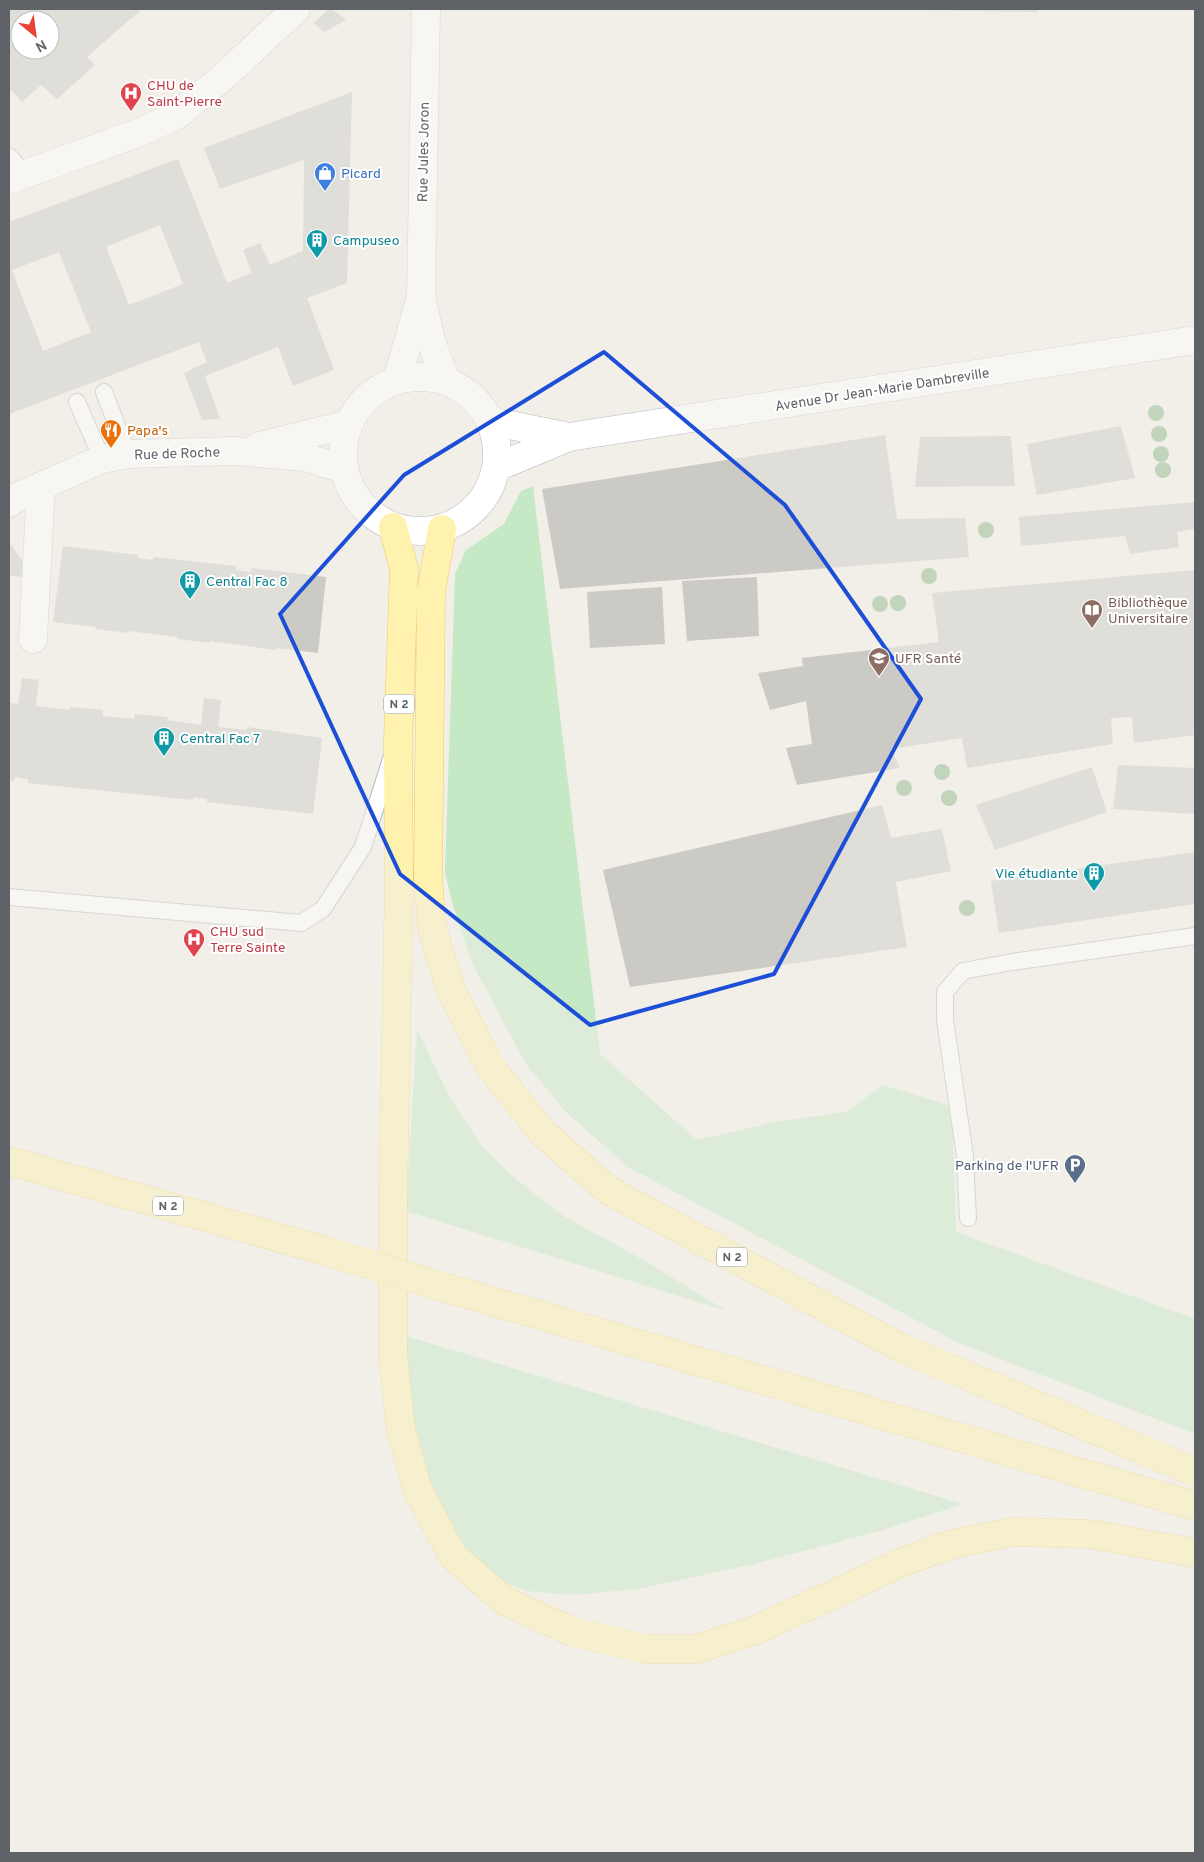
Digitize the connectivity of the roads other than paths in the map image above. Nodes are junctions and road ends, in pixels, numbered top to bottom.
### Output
1 (296, 9) edge
2 (426, 9) edge
3 (14, 170) edge
4 (421, 296) junction
5 (1195, 340) edge
6 (397, 380) junction
7 (446, 381) junction
8 (104, 392) dead end
9 (78, 402) dead end
10 (490, 421) junction
11 (349, 424) junction
12 (569, 437) junction
13 (235, 451) junction
14 (128, 454) junction
15 (102, 460) junction
16 (497, 467) junction
17 (343, 469) junction
18 (41, 486) junction
19 (9, 503) edge
20 (393, 527) junction
21 (442, 528) junction
22 (33, 638) dead end
23 (398, 741) junction
24 (9, 897) edge
25 (1195, 936) edge
26 (9, 1161) edge
27 (968, 1218) dead end
28 (1195, 1472) edge
29 (1195, 1506) edge
30 (1195, 1553) edge

1 - 3 street
2 - 4 street, Rue Jules Joron
4 - 6 street, Rue Jules Joron
4 - 7 street, Rue Jules Joron
5 - 12 street, Avenue Dr Jean-Marie Dambreville
6 - 7 street
6 - 11 street
7 - 10 street
8 - 14 lane
9 - 15 lane
10 - 12 street, Avenue Dr Jean-Marie Dambreville
10 - 16 street
11 - 13 street, Rue de Roche
11 - 17 street
12 - 16 street, Avenue Dr Jean-Marie Dambreville
13 - 14 street, Rue de Roche
13 - 17 street, Rue de Roche
14 - 15 street, Rue de Roche
15 - 18 street, Rue de Roche
16 - 21 street
17 - 20 street
18 - 19 street, Rue de Roche
18 - 22 street
20 - 21 street
20 - 23 main road, N 2
21 - 28 main road, N 2
23 - 24 lane
23 - 30 main road, N 2
25 - 27 lane
26 - 29 main road, N 2, bridge

